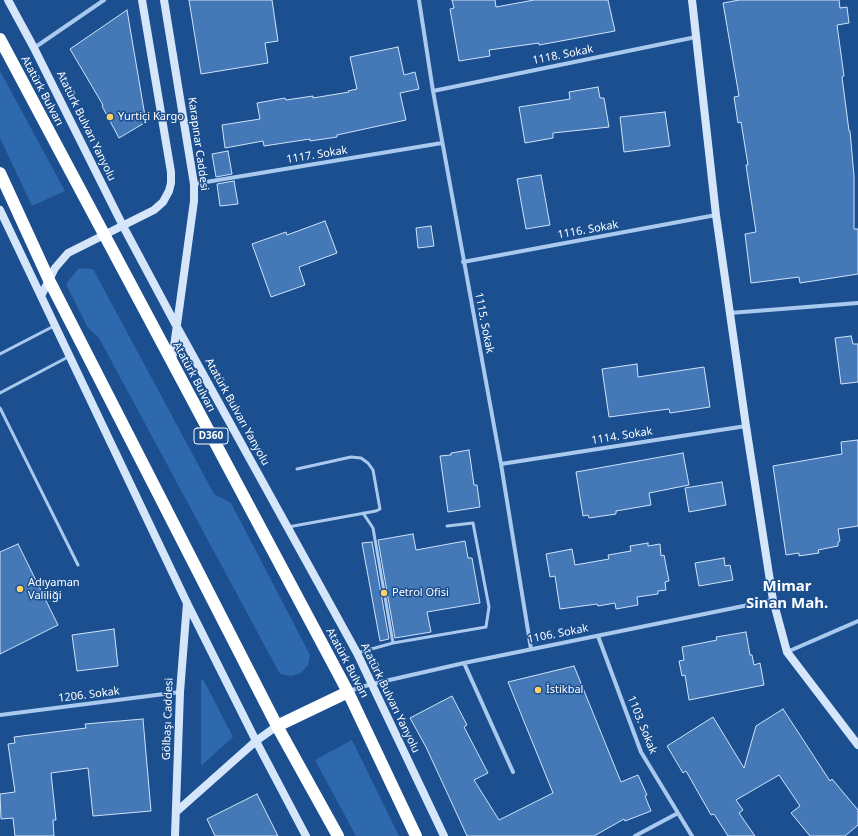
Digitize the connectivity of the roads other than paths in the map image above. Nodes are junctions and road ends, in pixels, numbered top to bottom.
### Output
1 (8, 0) edge
2 (104, 0) edge
3 (142, 0) edge
4 (164, 0) edge
5 (419, 0) edge
6 (692, 0) edge
7 (696, 37) junction
8 (0, 39) edge
9 (34, 48) junction
10 (433, 91) junction
11 (442, 143) junction
12 (0, 173) edge
13 (194, 184) junction
14 (0, 210) edge
15 (716, 215) junction
16 (123, 226) junction
17 (105, 235) junction
18 (463, 262) junction
19 (49, 280) junction
20 (41, 296) junction
21 (858, 303) edge
22 (730, 313) junction
23 (55, 326) junction
24 (177, 327) junction
25 (0, 354) edge
26 (70, 356) junction
27 (172, 364) junction
28 (0, 393) edge
29 (0, 408) edge
30 (746, 426) junction
31 (501, 464) junction
32 (297, 469) dead end
33 (363, 513) junction
34 (447, 526) dead end
35 (288, 527) junction
36 (78, 565) dead end
37 (773, 600) junction
38 (187, 603) junction
39 (858, 621) edge
40 (598, 636) junction
41 (393, 643) junction
42 (531, 649) junction
43 (787, 652) junction
44 (357, 653) junction
45 (464, 663) junction
46 (372, 684) junction
47 (180, 692) junction
48 (348, 692) junction
49 (0, 715) edge
50 (277, 726) junction
51 (256, 741) junction
52 (858, 745) edge
53 (513, 772) dead end
54 (176, 812) junction
55 (678, 813) junction
56 (176, 836) edge
57 (306, 836) edge
58 (338, 836) edge
59 (416, 836) edge
60 (444, 836) edge
61 (635, 836) edge
62 (692, 836) edge

1 - 9 street, Atatürk Bulvarı Yanyolu
2 - 9 street
3 - 16 street
4 - 13 street, Karapınar Caddesi
5 - 10 street, 1115. Sokak
6 - 7 street
7 - 10 street, 1118. Sokak
7 - 15 street
8 - 17 highway, Atatürk Bulvarı / D360
9 - 16 street, Atatürk Bulvarı Yanyolu
10 - 11 street, 1115. Sokak
11 - 13 street, 1117. Sokak
11 - 18 street, 1115. Sokak
12 - 19 highway
13 - 24 street, Karapınar Caddesi
14 - 20 street
15 - 18 street, 1116. Sokak
15 - 22 street
16 - 17 street
16 - 24 street, Atatürk Bulvarı Yanyolu
17 - 19 street
17 - 27 highway, Atatürk Bulvarı / D360
18 - 31 street, 1115. Sokak
19 - 20 street
19 - 50 highway
20 - 23 street
21 - 22 street
22 - 30 street
23 - 25 lane
23 - 26 street
24 - 27 street, Karapınar Caddesi
24 - 35 street, Atatürk Bulvarı Yanyolu
26 - 28 lane
26 - 38 street
27 - 48 highway, Atatürk Bulvarı / D360
29 - 36 lane
30 - 31 street, 1114. Sokak
30 - 37 street
31 - 42 street, 1115. Sokak
32 - 33 lane
33 - 35 lane
33 - 41 lane
34 - 41 lane
35 - 44 street, Atatürk Bulvarı Yanyolu
37 - 40 street, 1106. Sokak
37 - 43 street
38 - 47 street, Gölbaşı Caddesi
38 - 51 street
39 - 43 street
40 - 42 street, 1106. Sokak
40 - 55 street, 1103. Sokak
41 - 44 lane
42 - 45 street, 1106. Sokak
43 - 52 street
44 - 46 street, Atatürk Bulvarı Yanyolu
45 - 46 street, 1106. Sokak
45 - 53 street
46 - 48 street, 1106. Sokak
46 - 60 street, Atatürk Bulvarı Yanyolu
47 - 49 street, 1206. Sokak
47 - 54 street, Gölbaşı Caddesi
48 - 50 highway
48 - 59 highway, Atatürk Bulvarı / D360
50 - 51 street
50 - 58 highway
51 - 54 street
51 - 57 street
54 - 56 street, Gölbaşı Caddesi
55 - 61 street
55 - 62 street, 1103. Sokak

